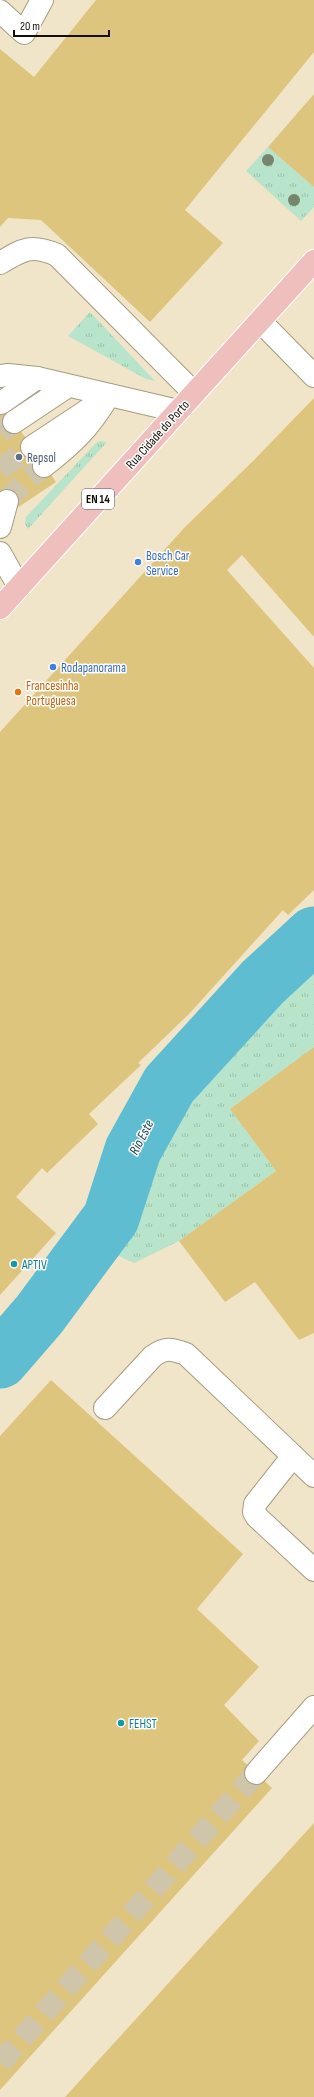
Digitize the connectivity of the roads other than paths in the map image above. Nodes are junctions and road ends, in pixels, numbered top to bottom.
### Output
1 (42, 0) edge
2 (0, 11) edge
3 (314, 261) edge
4 (0, 263) edge
5 (260, 321) junction
6 (0, 376) edge
7 (314, 376) edge
8 (37, 378) junction
9 (68, 386) junction
10 (194, 393) junction
11 (109, 395) junction
12 (1, 403) tunnel mouth
13 (178, 412) junction
14 (14, 422) tunnel mouth
15 (32, 447) tunnel mouth
16 (44, 466) tunnel mouth
17 (0, 553) edge
18 (19, 587) junction
19 (0, 608) edge
20 (105, 1408) dead end
21 (293, 1456) junction
22 (314, 1476) edge
23 (314, 1570) edge
24 (314, 1707) edge
25 (256, 1773) tunnel mouth

1 - 2 lane
3 - 5 main road, Rua Cidade do Porto / EN 14
4 - 10 lane
5 - 7 lane
5 - 10 main road, Rua Cidade do Porto / EN 14
6 - 8 lane
8 - 9 lane
8 - 12 lane
9 - 11 lane
9 - 14 lane
10 - 13 main road, Rua Cidade do Porto / EN 14
11 - 13 lane
11 - 15 lane
11 - 16 lane
13 - 18 main road, Rua Cidade do Porto / EN 14
17 - 18 lane
18 - 19 main road, Rua Cidade do Porto / EN 14
20 - 21 lane
21 - 22 lane
21 - 23 lane
24 - 25 lane

